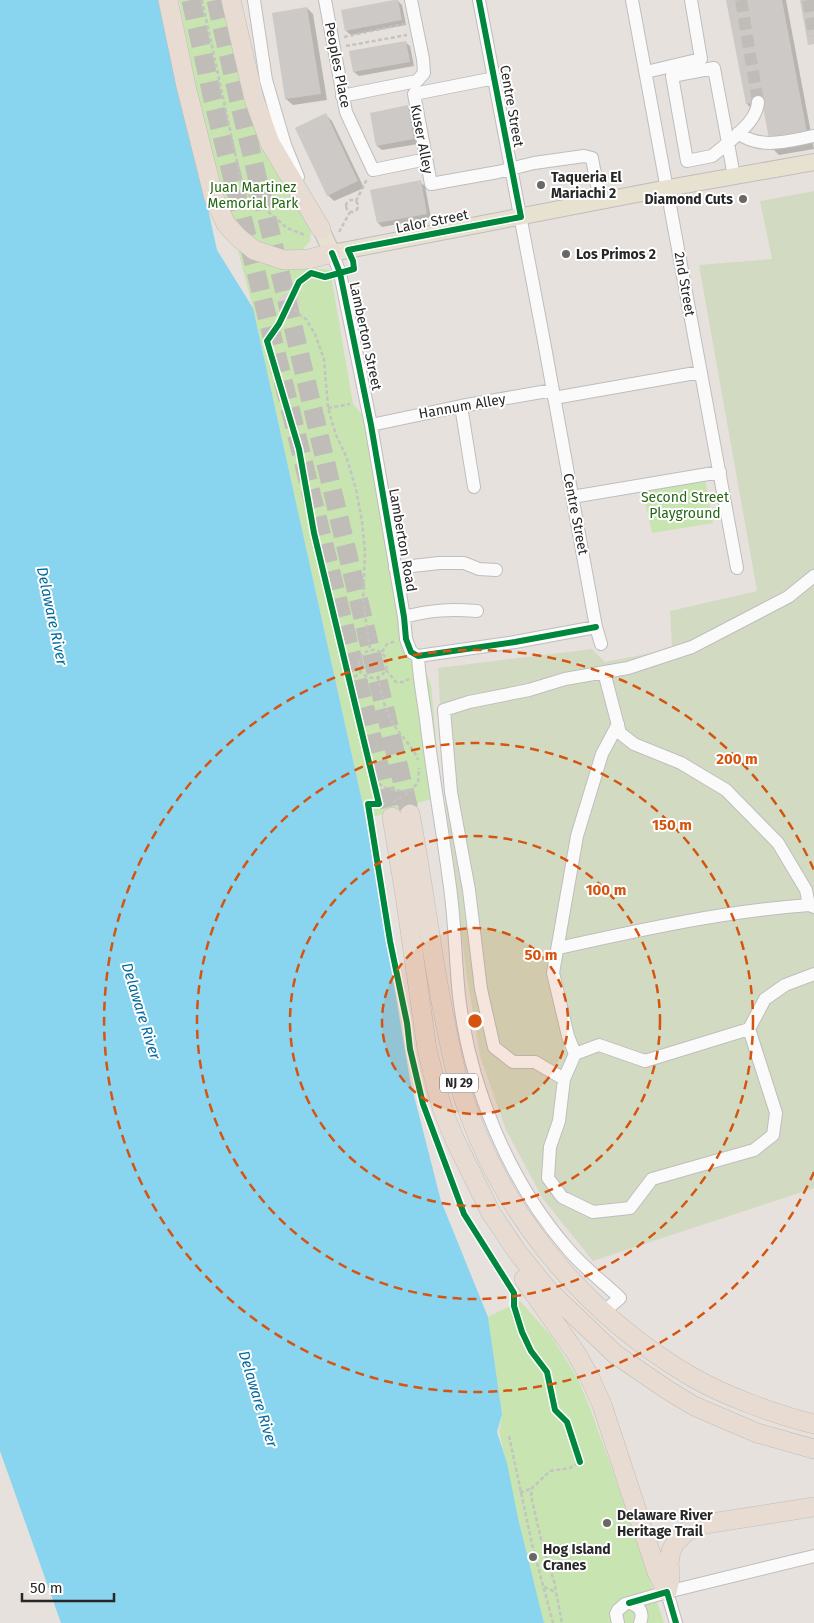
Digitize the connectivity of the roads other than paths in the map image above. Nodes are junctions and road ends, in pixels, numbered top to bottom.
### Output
1 (168, 0) edge
2 (231, 0) edge
3 (254, 0) edge
4 (326, 0) edge
5 (411, 0) edge
6 (479, 0) edge
7 (632, 0) edge
8 (691, 0) edge
9 (646, 72) junction
10 (494, 78) junction
11 (342, 96) junction
12 (758, 102) tunnel mouth
13 (738, 133) junction
14 (814, 136) edge
15 (728, 143) junction
16 (417, 161) dead end
17 (814, 162) edge
18 (511, 169) junction
19 (734, 176) junction
20 (668, 188) junction
21 (600, 202) junction
22 (521, 217) junction
23 (322, 232) junction
24 (332, 254) junction
25 (702, 372) junction
26 (554, 394) junction
27 (461, 406) junction
28 (371, 425) junction
29 (720, 472) junction
30 (474, 487) dead end
31 (572, 497) junction
32 (395, 568) junction
33 (738, 568) dead end
34 (496, 570) dead end
35 (814, 576) edge
36 (477, 611) dead end
37 (404, 617) junction
38 (596, 627) junction
39 (600, 644) dead end
40 (418, 659) junction
41 (604, 672) junction
42 (618, 724) junction
43 (811, 906) edge
44 (558, 948) junction
45 (814, 974) edge
46 (750, 1029) junction
47 (575, 1054) junction
48 (564, 1079) junction
49 (491, 1213) junction
50 (603, 1312) junction
51 (814, 1424) edge
52 (814, 1449) edge
53 (814, 1507) edge
54 (814, 1556) edge
55 (667, 1592) junction
56 (629, 1604) junction
57 (618, 1623) edge
58 (640, 1623) edge
59 (676, 1623) edge

1 - 24 highway
2 - 23 highway
3 - 23 street, Lamberton Street
4 - 11 street, Peoples Place
5 - 11 street
6 - 10 street, Centre Street
7 - 9 street, 2nd Street
8 - 9 street
9 - 20 street, 2nd Street
10 - 18 street, Centre Street
10 - 18 street, Kuser Alley
11 - 16 street, Peoples Place
12 - 13 street
13 - 14 street
13 - 15 street
15 - 15 street
15 - 19 street
17 - 19 main road, Lalor Street
18 - 21 street
18 - 22 street, Centre Street
19 - 20 main road, Lalor Street
20 - 21 main road, Lalor Street
20 - 25 street, 2nd Street
21 - 22 main road, Lalor Street
22 - 24 main road, Lalor Street
22 - 26 street, Centre Street
23 - 24 main road, Lamberton Street
24 - 28 street, Lamberton Street
25 - 26 street, Hannum Alley
25 - 29 street, 2nd Street
26 - 27 street, Hannum Alley
26 - 31 street, Centre Street
27 - 28 street, Hannum Alley
27 - 30 street
28 - 32 street, Lamberton Road
29 - 31 street
29 - 33 street, 2nd Street
31 - 38 street, Centre Street
32 - 34 street
32 - 37 street, Lamberton Road
35 - 41 street
36 - 37 street
37 - 40 street, Lamberton Road
38 - 39 street, Centre Street
38 - 40 street
40 - 50 street
41 - 42 street
41 - 48 street
42 - 43 street
42 - 44 street
43 - 44 street
44 - 47 street
45 - 46 street
46 - 47 street
46 - 48 street
47 - 48 street
49 - 50 highway, NJ 29
49 - 52 highway, NJ 29
49 - 55 highway
50 - 51 highway, NJ 29
53 - 55 highway
54 - 55 street
55 - 56 street
55 - 59 street
56 - 57 street
56 - 58 street

